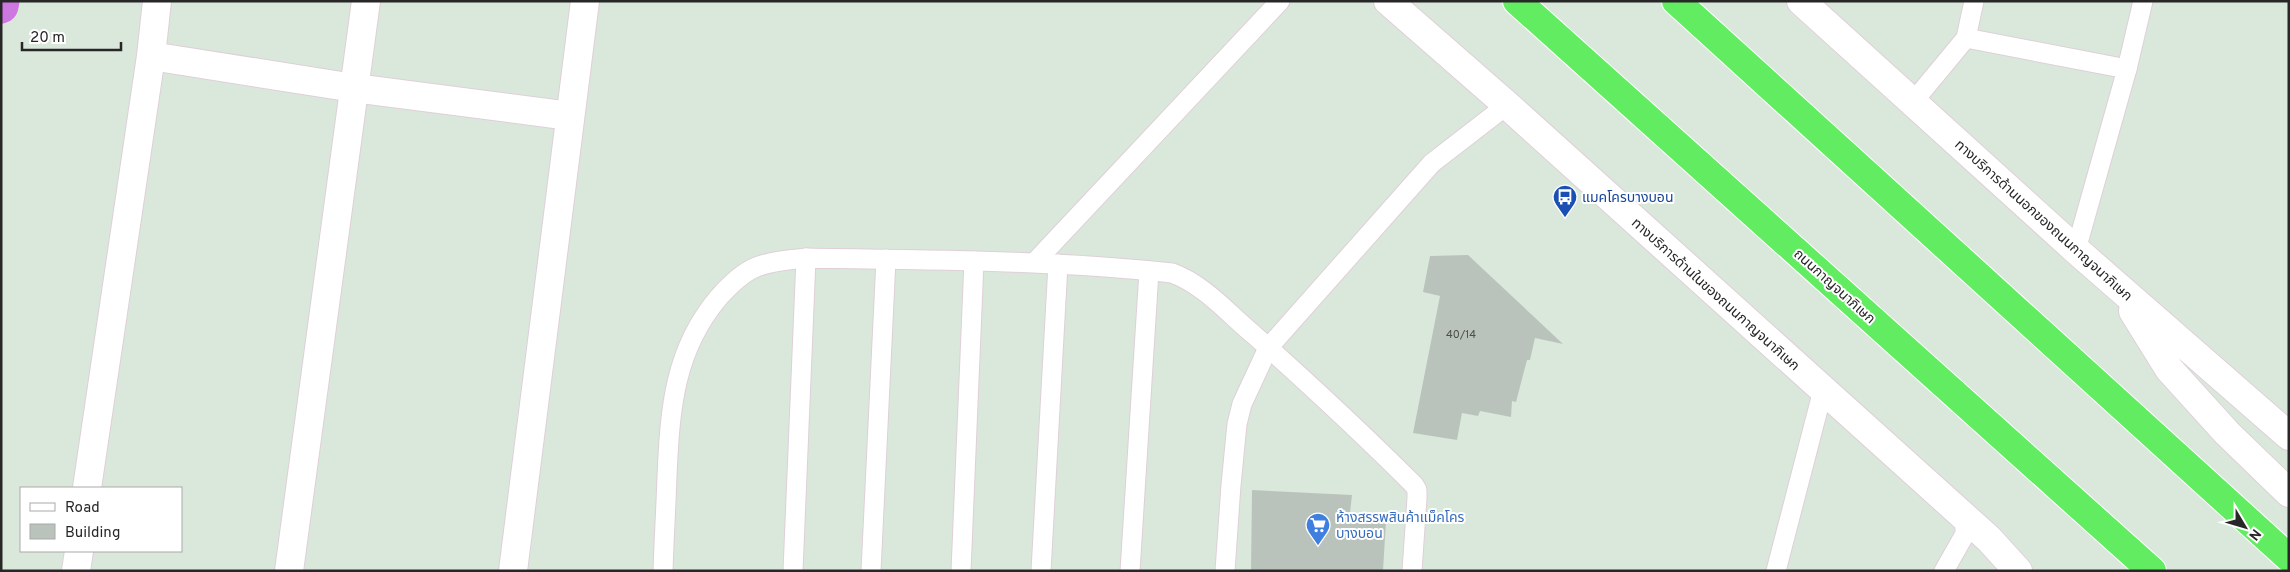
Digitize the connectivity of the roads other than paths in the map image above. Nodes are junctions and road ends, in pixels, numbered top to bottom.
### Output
1 (157, 1) edge
2 (366, 1) edge
3 (585, 1) edge
4 (1280, 1) edge
5 (1388, 1) edge
6 (1517, 1) edge
7 (1676, 1) edge
8 (1802, 1) edge
9 (1974, 1) edge
10 (2143, 1) edge
11 (1966, 38) junction
12 (151, 56) junction
13 (2127, 69) junction
14 (354, 88) junction
15 (1912, 102) junction
16 (1507, 105) junction
17 (570, 116) junction
18 (2076, 250) junction
19 (806, 258) junction
20 (886, 259) junction
21 (974, 261) junction
22 (1035, 262) junction
23 (1058, 264) junction
24 (1149, 271) junction
25 (2118, 287) junction
26 (1268, 348) junction
27 (1824, 390) junction
28 (2289, 436) edge
29 (87, 487) edge
30 (2289, 493) edge
31 (1966, 520) junction
32 (1989, 539) junction
33 (79, 552) edge
34 (2289, 558) edge
35 (76, 571) edge
36 (289, 571) edge
37 (513, 571) edge
38 (663, 571) edge
39 (793, 571) edge
40 (871, 571) edge
41 (961, 571) edge
42 (1041, 571) edge
43 (1130, 571) edge
44 (1225, 571) edge
45 (1412, 571) edge
46 (1776, 571) edge
47 (1944, 571) edge
48 (2018, 571) edge
49 (2036, 571) edge
50 (2152, 571) edge

1 - 12 street
2 - 14 street
3 - 17 street
4 - 22 lane
5 - 16 street, ทางบริการด้านในของถนนกาญจนาภิเษก
6 - 50 highway, ถนนกาญจนาภิเษก
7 - 34 highway
8 - 15 street, ทางบริการด้านนอกของถนนกาญจนาภิเษก
9 - 11 lane
10 - 13 lane
11 - 13 lane
11 - 15 lane
12 - 14 street
12 - 29 street
13 - 18 lane
14 - 17 street
14 - 36 street
15 - 18 street, ทางบริการด้านนอกของถนนกาญจนาภิเษก
16 - 26 lane
16 - 27 street, ทางบริการด้านในของถนนกาญจนาภิเษก
17 - 37 street
18 - 25 street, ทางบริการด้านนอกของถนนกาญจนาภิเษก
19 - 20 lane
19 - 38 lane
19 - 39 lane
20 - 21 lane
20 - 40 lane
21 - 22 lane
21 - 41 lane
22 - 23 lane
23 - 24 lane
23 - 42 lane
24 - 26 lane
24 - 43 lane
25 - 28 street, ทางบริการด้านนอกของถนนกาญจนาภิเษก
25 - 30 street
26 - 44 lane
26 - 45 lane
27 - 31 street, ทางบริการด้านในของถนนกาญจนาภิเษก
27 - 46 lane
31 - 32 street, ทางบริการด้านในของถนนกาญจนาภิเษก
31 - 47 lane
32 - 48 street, ทางบริการด้านในของถนนกาญจนาภิเษก
32 - 49 street
33 - 35 street

